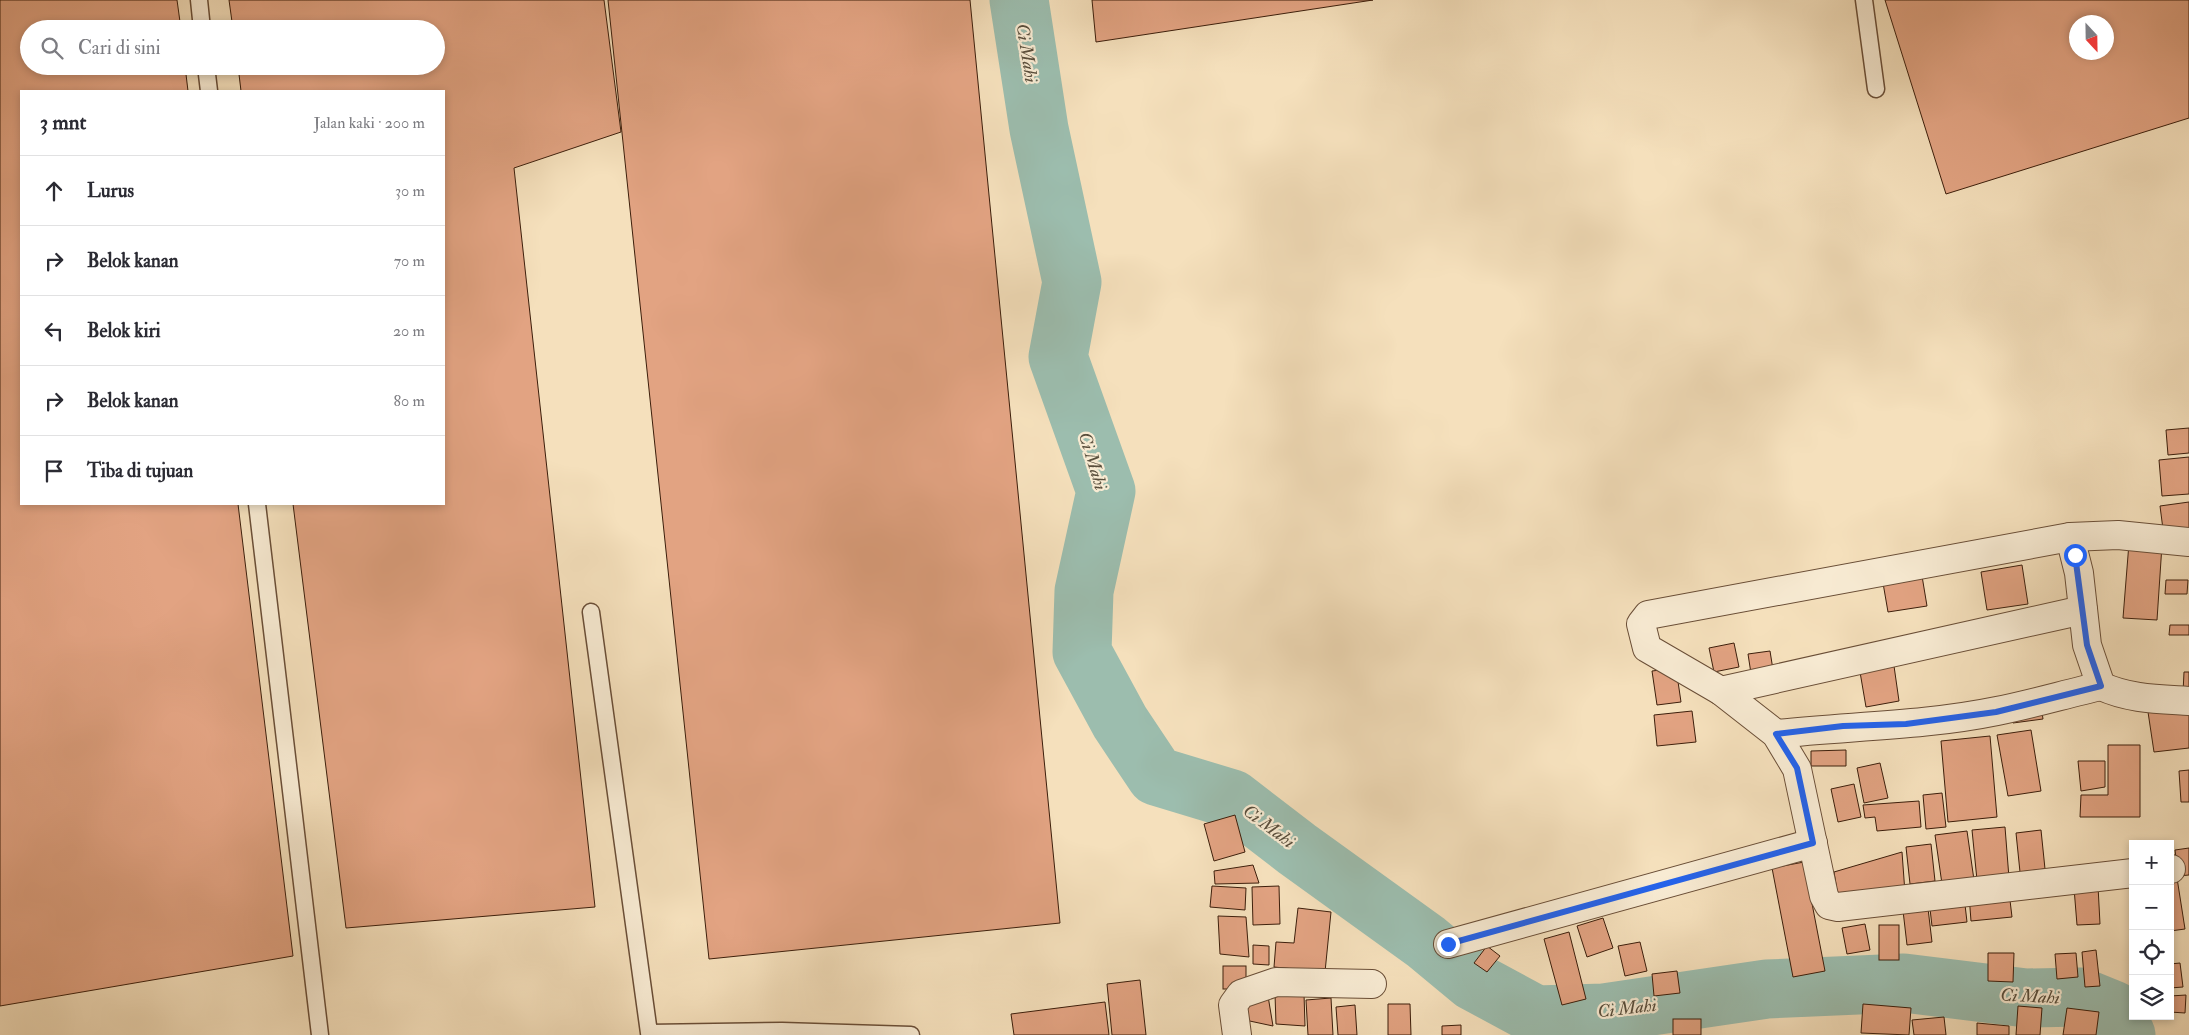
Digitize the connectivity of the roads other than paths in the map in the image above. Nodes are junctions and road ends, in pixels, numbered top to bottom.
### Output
1 (198, 0) edge
2 (1864, 0) edge
3 (201, 20) edge
4 (207, 75) edge
5 (209, 90) edge
6 (1876, 90) dead end
7 (257, 505) edge
8 (2070, 537) junction
9 (2189, 542) edge
10 (2083, 610) junction
11 (591, 612) dead end
12 (2101, 686) junction
13 (1721, 691) junction
14 (2189, 702) edge
15 (1776, 734) junction
16 (1813, 843) junction
17 (2129, 873) edge
18 (1448, 944) dead end
19 (1372, 984) dead end
20 (642, 1034) edge
21 (320, 1035) edge
22 (911, 1035) edge
23 (1237, 1035) edge

1 - 3 lane
2 - 6 lane
4 - 5 lane
7 - 21 lane
8 - 9 street
8 - 10 street
8 - 13 street
10 - 12 street
10 - 13 street
11 - 20 lane
12 - 14 street
12 - 15 street
13 - 15 street
15 - 16 street
16 - 17 street
16 - 18 street
19 - 23 street
20 - 22 lane

